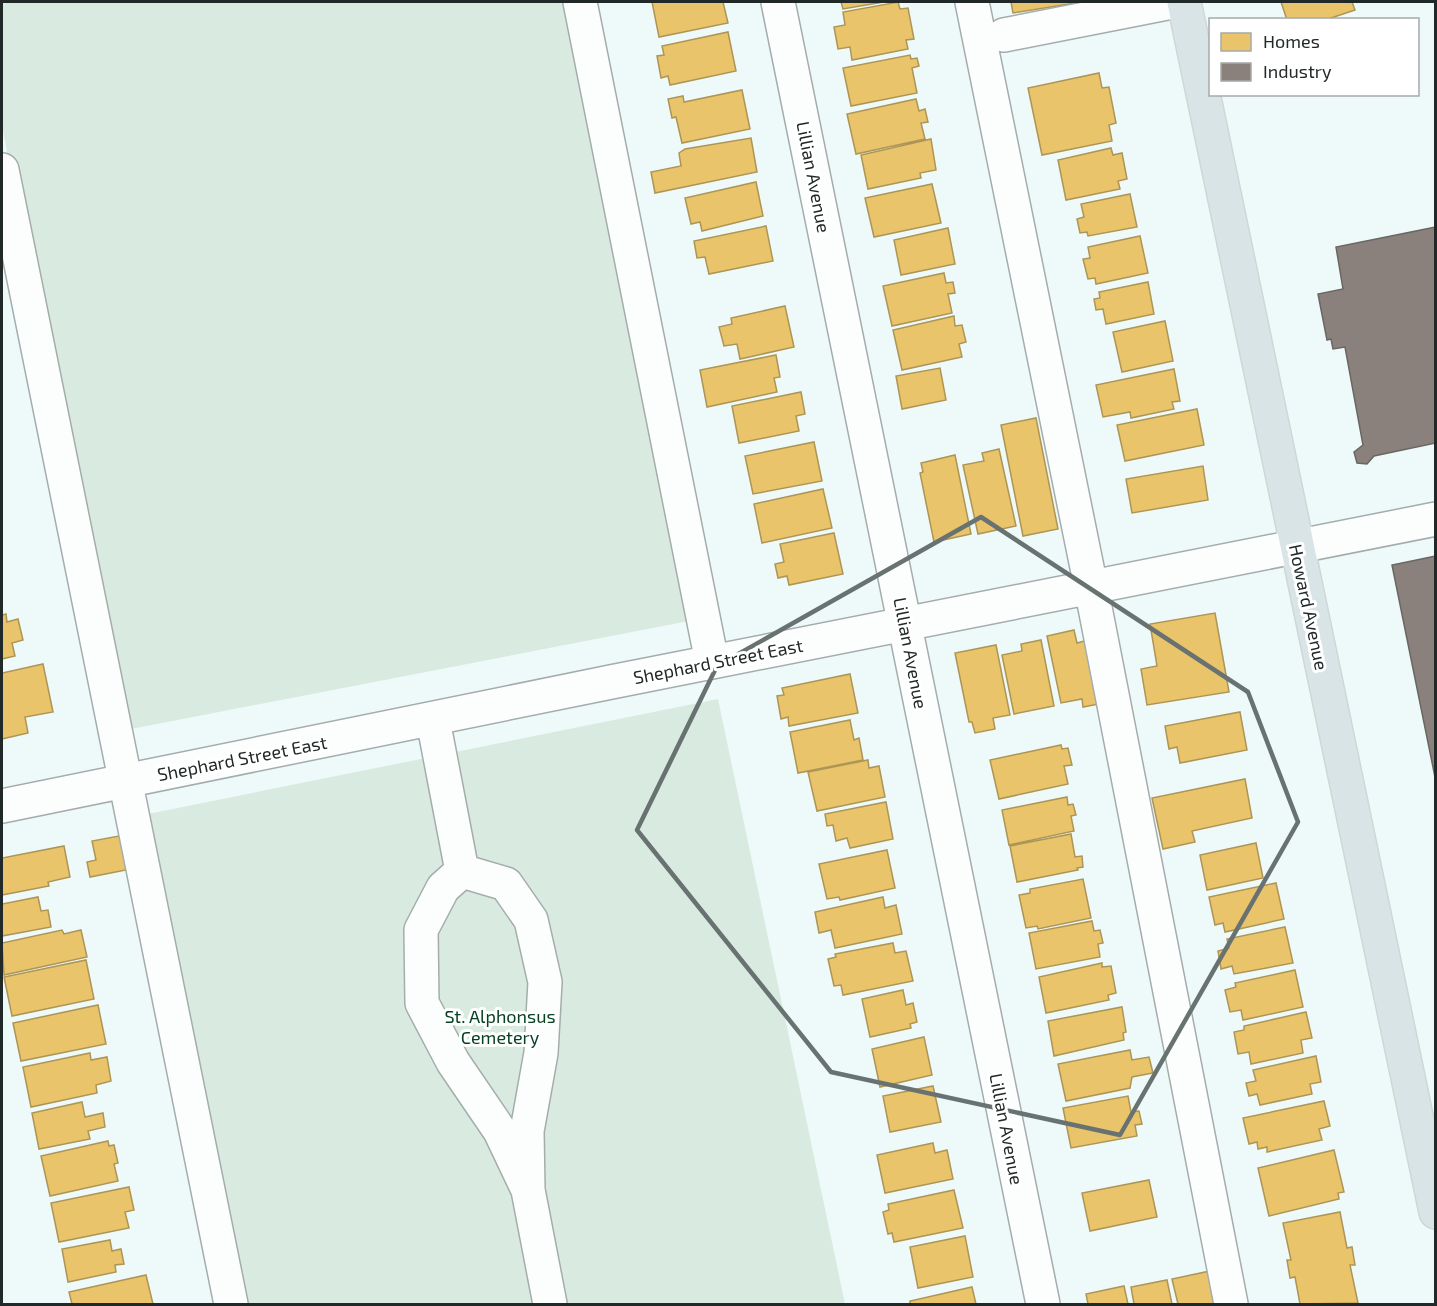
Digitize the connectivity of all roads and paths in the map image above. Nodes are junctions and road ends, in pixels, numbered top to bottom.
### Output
1 (580, 2) edge
2 (778, 2) edge
3 (972, 2) edge
4 (1172, 2) edge
5 (1184, 2) edge
6 (1004, 35) dead end
7 (2, 170) edge
8 (1436, 519) edge
9 (1296, 548) junction
10 (1091, 587) junction
11 (905, 626) junction
12 (712, 662) junction
13 (433, 720) junction
14 (126, 781) junction
15 (2, 806) edge
16 (462, 871) junction
17 (528, 1190) junction
18 (1436, 1212) edge
19 (231, 1305) edge
20 (550, 1305) edge
21 (1043, 1305) edge
22 (1232, 1305) edge

1 - 12 street
2 - 11 street, Lillian Avenue
3 - 10 street
4 - 6 street
5 - 9 main road, Howard Avenue
7 - 14 street
8 - 9 street, Shephard Street East
9 - 10 street, Shephard Street East
9 - 18 main road, Howard Avenue
10 - 11 street, Shephard Street East
10 - 22 street
11 - 12 street, Shephard Street East
11 - 21 street, Lillian Avenue
12 - 13 street, Shephard Street East
13 - 14 street, Shephard Street East
13 - 16 street
14 - 15 street, Shephard Street East
14 - 19 street
16 - 17 street
16 - 17 street
17 - 20 street

